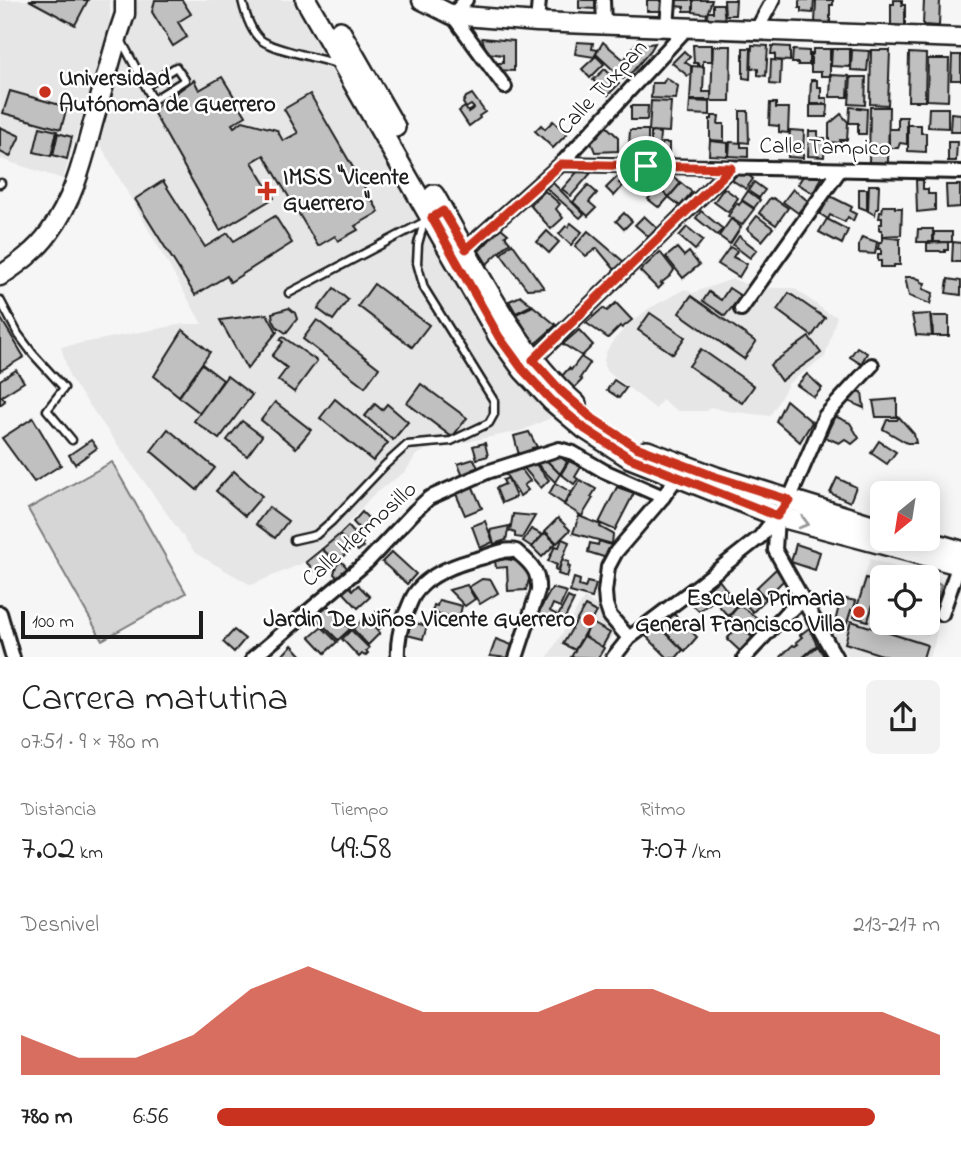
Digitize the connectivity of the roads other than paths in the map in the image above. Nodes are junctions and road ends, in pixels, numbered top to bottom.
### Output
1 (125, 0) edge
2 (242, 0) edge
3 (306, 0) edge
4 (321, 0) edge
5 (422, 0) edge
6 (466, 0) edge
7 (539, 0) edge
8 (603, 0) edge
9 (669, 0) edge
10 (773, 0) edge
11 (452, 15) junction
12 (537, 22) junction
13 (604, 24) junction
14 (667, 27) junction
15 (688, 27) junction
16 (755, 31) junction
17 (118, 35) junction
18 (961, 38) edge
19 (344, 66) junction
20 (146, 86) junction
21 (505, 87) dead end
22 (153, 100) junction
23 (145, 106) dead end
24 (561, 164) junction
25 (731, 168) junction
26 (839, 170) junction
27 (961, 172) edge
28 (433, 217) junction
29 (460, 254) junction
30 (0, 276) edge
31 (289, 293) dead end
32 (0, 300) edge
33 (741, 309) dead end
34 (533, 360) junction
35 (872, 365) dead end
36 (72, 440) dead end
37 (677, 477) junction
38 (714, 484) junction
39 (663, 497) junction
40 (783, 508) junction
41 (870, 526) edge
42 (294, 540) dead end
43 (940, 550) edge
44 (960, 560) edge
45 (804, 601) junction
46 (0, 613) edge
47 (942, 614) dead end
48 (629, 638) junction
49 (13, 657) edge
50 (253, 657) edge
51 (398, 657) edge
52 (516, 657) edge
53 (613, 657) edge
54 (744, 657) edge
55 (836, 657) edge

1 - 17 main road
2 - 19 lane
3 - 19 main road
4 - 28 main road
5 - 11 main road
6 - 11 street
7 - 12 street
8 - 13 street
9 - 14 street
10 - 16 street
11 - 12 main road
11 - 21 street
12 - 13 main road
13 - 14 main road
14 - 15 main road
15 - 16 main road
15 - 24 street, Calle Tuxpan
16 - 18 main road
17 - 20 lane
17 - 30 main road
19 - 28 main road
20 - 22 lane
20 - 22 lane
22 - 23 lane
24 - 25 street, Calle Tampico
24 - 29 street, Calle Tuxpan
25 - 26 street, Calle Tampico
25 - 34 street
26 - 27 street, Calle Tampico
26 - 33 street
28 - 29 main road
28 - 31 lane
28 - 42 lane
29 - 34 main road
29 - 37 main road
32 - 36 lane
34 - 38 main road
35 - 40 street
37 - 38 main road
37 - 39 street
38 - 40 main road
39 - 48 street
39 - 50 street, Calle Hermosillo
40 - 41 main road
40 -> 44 main road
40 - 45 street
40 - 48 street
43 - 44 main road
44 - 47 street
45 - 54 street
45 - 55 street
46 - 49 street
48 - 53 street
51 - 52 street

